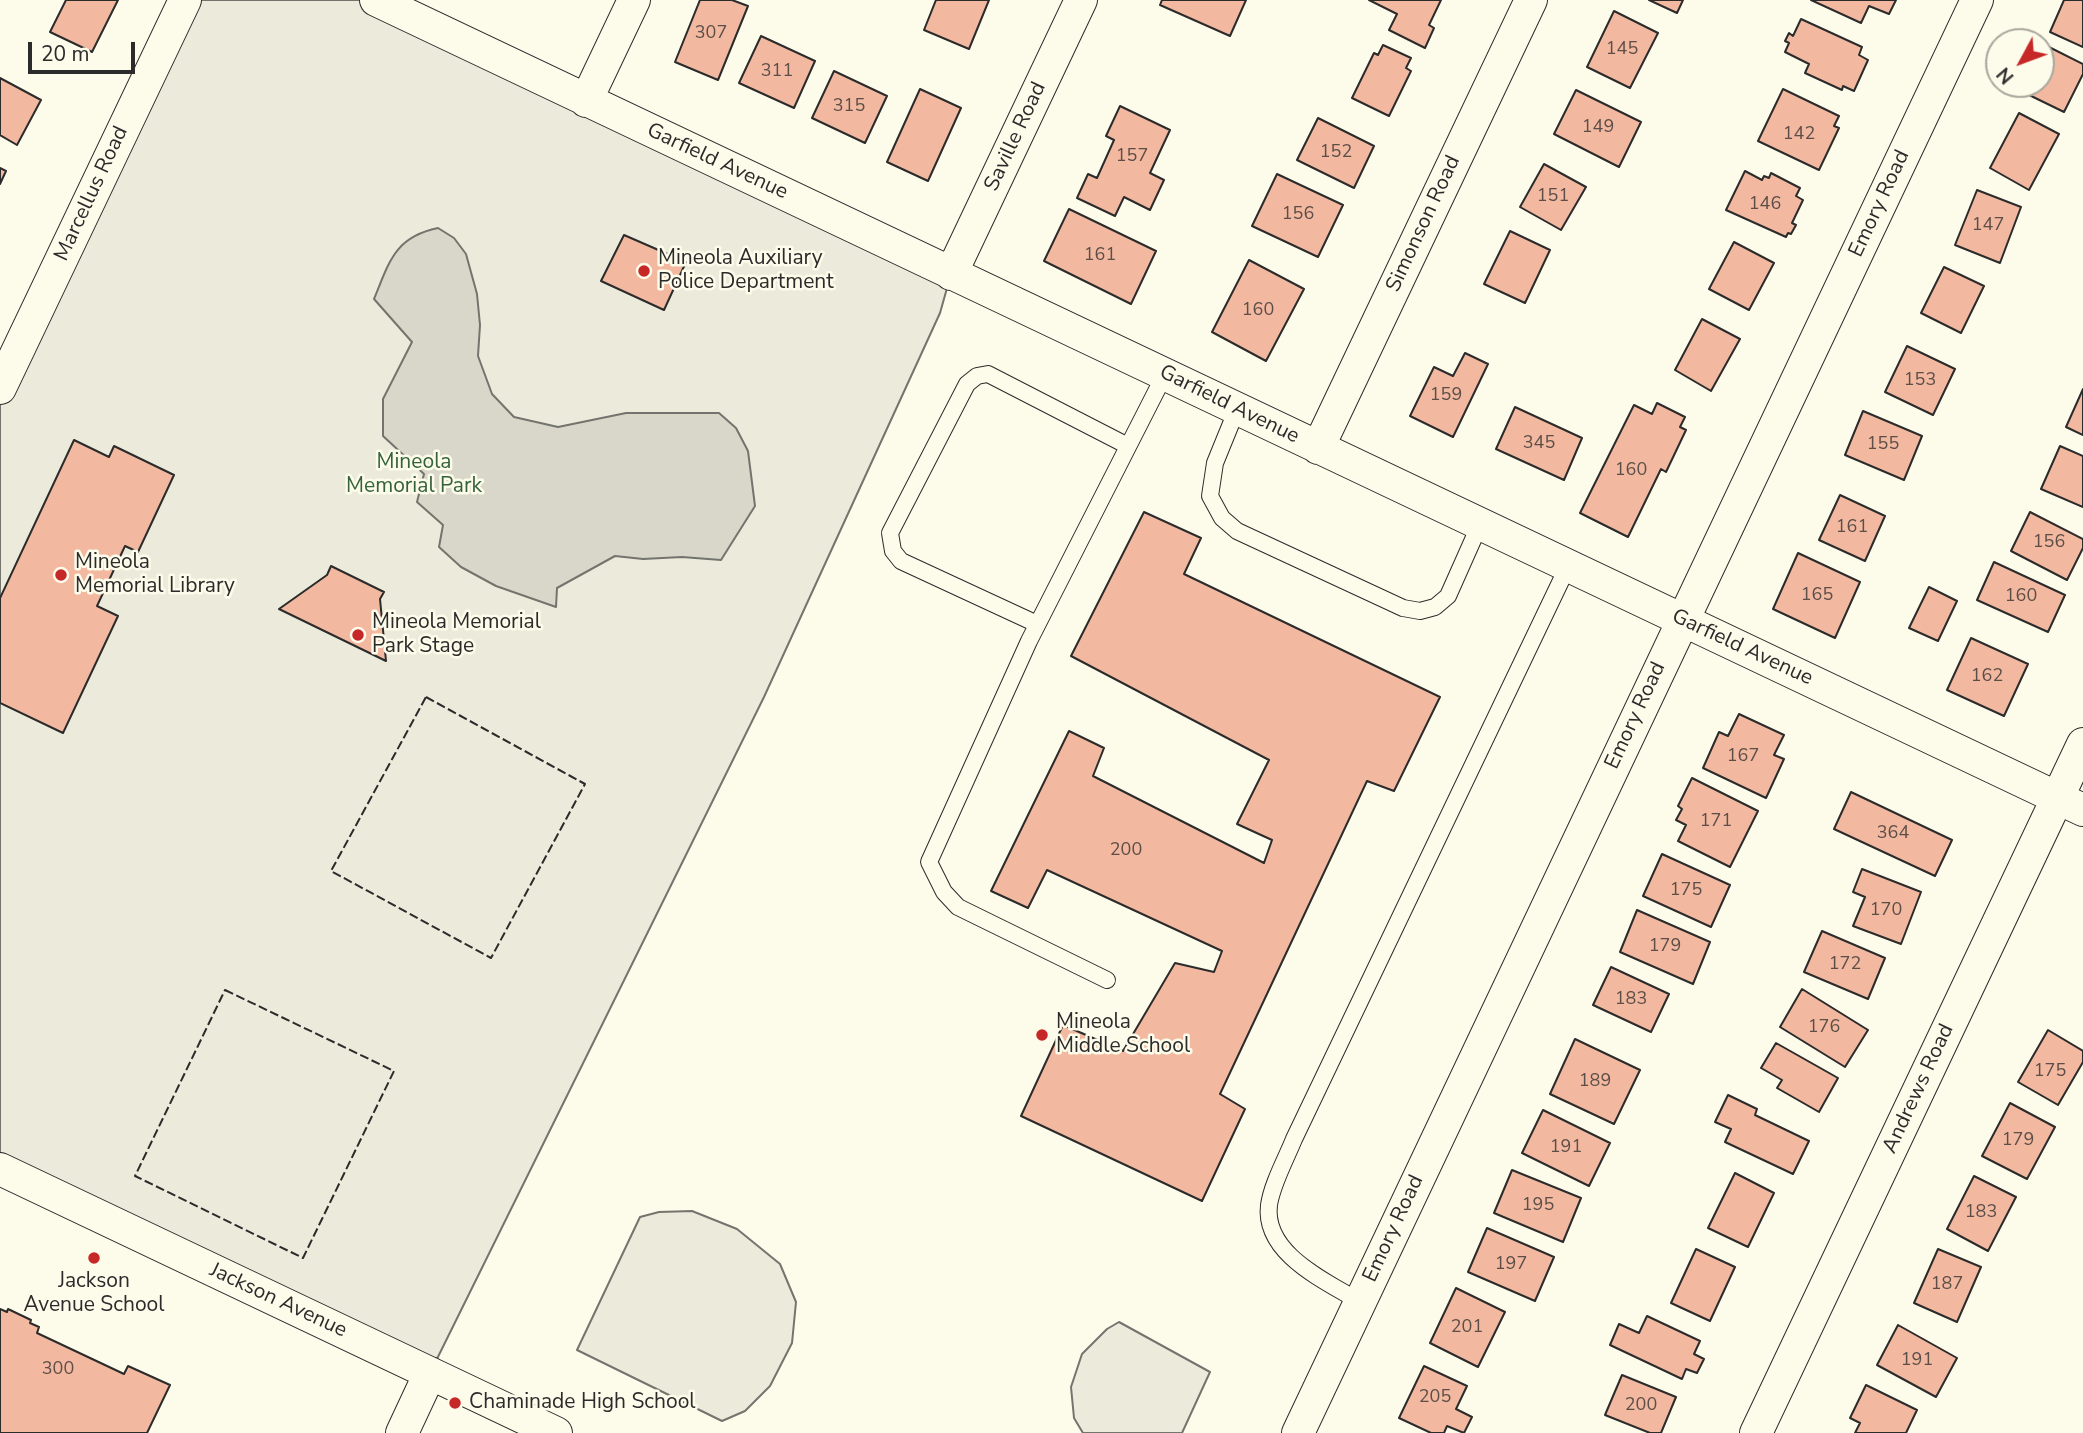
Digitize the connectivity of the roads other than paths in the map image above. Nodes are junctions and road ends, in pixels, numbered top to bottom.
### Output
1 (185, 0) edge
2 (376, 0) edge
3 (634, 0) edge
4 (1081, 0) edge
5 (1531, 0) edge
6 (1977, 0) edge
7 (586, 100) junction
8 (951, 274) junction
9 (1164, 374) junction
10 (0, 388) edge
11 (1237, 409) junction
12 (1128, 446) junction
13 (1318, 448) junction
14 (1480, 524) junction
15 (1568, 566) junction
16 (1682, 620) junction
17 (1037, 624) junction
18 (2083, 744) edge
19 (2070, 804) edge
20 (1107, 980) dead end
21 (0, 1169) edge
22 (1360, 1302) junction
23 (430, 1373) junction
24 (402, 1433) edge
25 (556, 1433) edge
26 (1298, 1433) edge
27 (1756, 1433) edge

1 - 10 street, Marcellus Road
2 - 7 street, Garfield Avenue
3 - 7 street
4 - 8 street, Saville Road
5 - 13 street, Simonson Road
6 - 16 street, Emory Road
7 - 8 street, Garfield Avenue
8 - 9 street, Garfield Avenue
9 - 11 street, Garfield Avenue
9 - 12 lane
11 - 13 street, Garfield Avenue
11 - 14 lane
12 - 17 lane
12 - 17 lane
13 - 14 street, Garfield Avenue
14 - 15 street, Garfield Avenue
15 - 16 street, Garfield Avenue
15 - 22 lane
16 - 19 street, Garfield Avenue
16 - 22 street, Emory Road
17 - 20 lane
18 - 19 street, Andrews Road
19 - 27 street, Andrews Road
21 - 23 street, Jackson Avenue
22 - 26 street, Emory Road
23 - 24 street
23 - 25 street, Jackson Avenue

